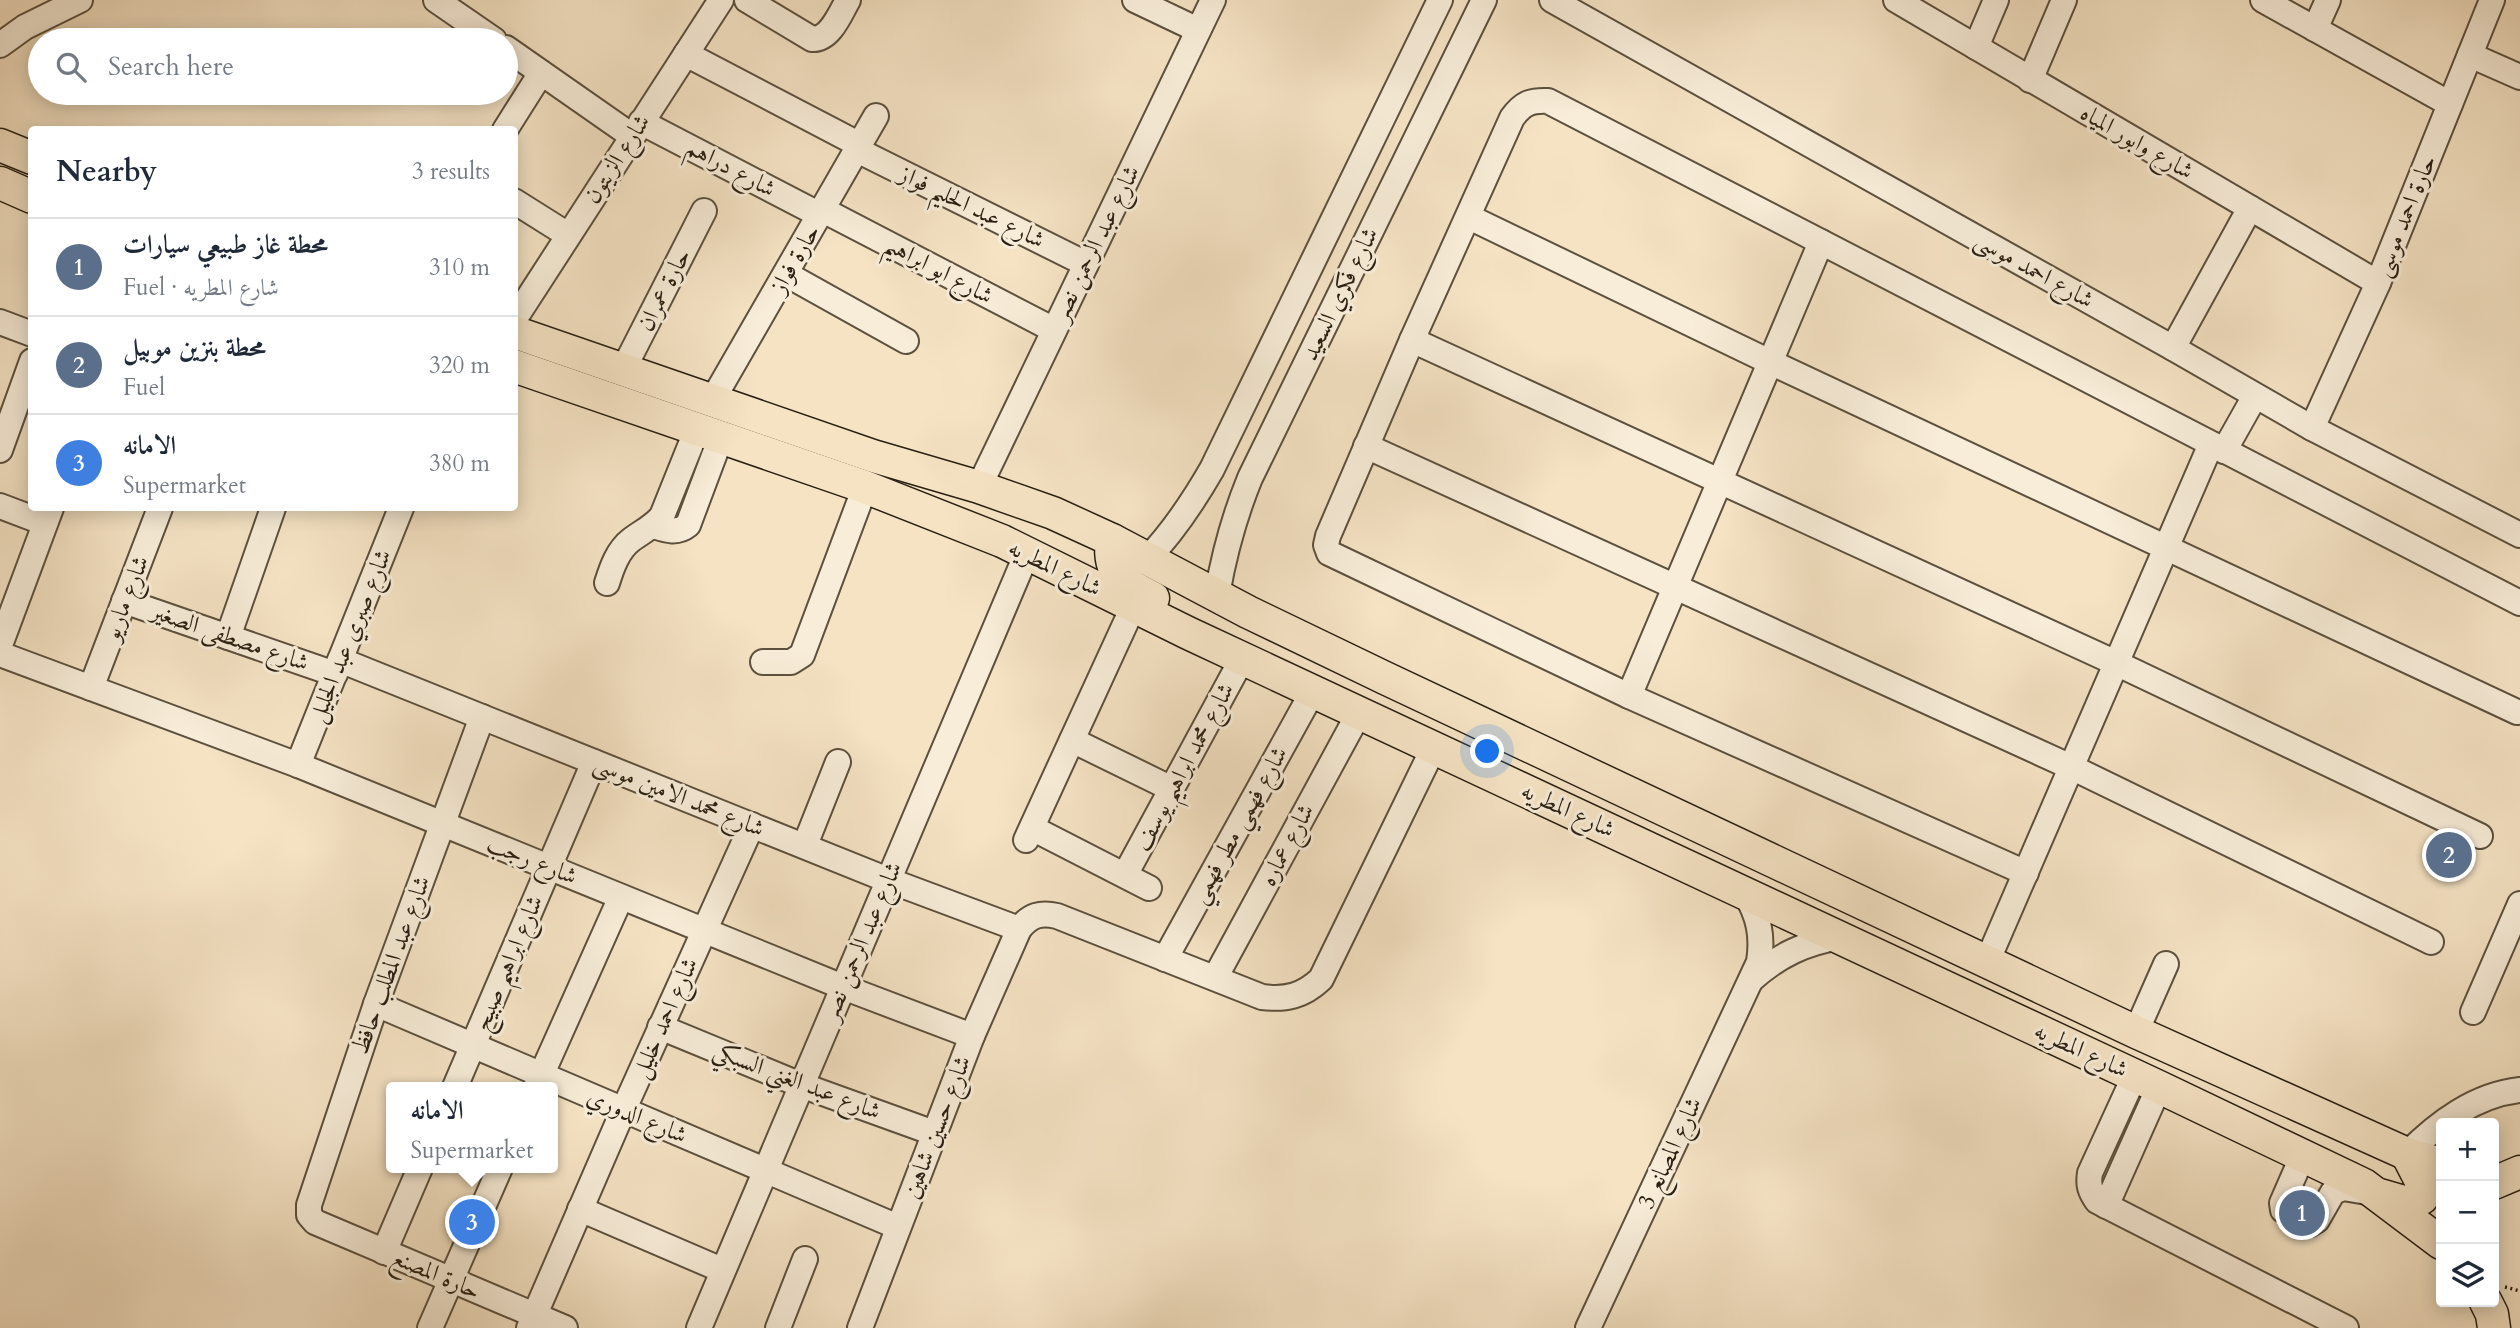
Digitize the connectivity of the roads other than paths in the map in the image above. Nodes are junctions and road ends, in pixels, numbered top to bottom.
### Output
1 (80, 0) edge
2 (436, 0) edge
3 (721, 0) edge
4 (747, 0) edge
5 (848, 0) edge
6 (1135, 0) edge
7 (1213, 0) edge
8 (1440, 0) edge
9 (1484, 0) edge
10 (1552, 0) edge
11 (1896, 0) edge
12 (1996, 0) edge
13 (2064, 0) edge
14 (2263, 0) edge
15 (2328, 0) edge
16 (2492, 0) edge
17 (477, 28) edge
18 (2315, 29) junction
19 (1198, 30) junction
20 (0, 46) edge
21 (1976, 47) junction
22 (685, 54) junction
23 (2470, 55) junction
24 (518, 57) edge
25 (541, 73) junction
26 (2520, 77) edge
27 (2030, 79) junction
28 (2450, 104) junction
29 (876, 116) dead end
30 (508, 126) edge
31 (637, 129) junction
32 (0, 145) edge
33 (858, 147) junction
34 (28, 156) edge
35 (0, 183) edge
36 (28, 195) edge
37 (518, 204) edge
38 (2250, 208) junction
39 (704, 211) dead end
40 (821, 212) junction
41 (1469, 217) junction
42 (568, 235) junction
43 (1821, 242) junction
44 (1086, 264) junction
45 (786, 274) junction
46 (2378, 284) junction
47 (518, 314) edge
48 (0, 322) edge
49 (1054, 330) junction
50 (28, 332) edge
51 (518, 333) edge
52 (1412, 340) junction
53 (906, 341) dead end
54 (2174, 348) junction
55 (1770, 362) junction
56 (518, 367) edge
57 (623, 370) junction
58 (28, 372) edge
59 (2255, 396) junction
60 (712, 401) junction
61 (2312, 428) junction
62 (709, 433) junction
63 (1366, 446) junction
64 (2218, 447) junction
65 (0, 450) edge
66 (1720, 481) junction
67 (865, 487) junction
68 (979, 487) junction
69 (0, 506) edge
70 (159, 511) edge
71 (272, 511) edge
72 (400, 511) edge
73 (1053, 513) junction
74 (48, 515) edge
75 (2520, 535) edge
76 (1112, 540) junction
77 (2166, 548) junction
78 (1031, 555) junction
79 (1148, 558) junction
80 (607, 583) dead end
81 (1675, 587) junction
82 (1217, 596) junction
83 (124, 601) junction
84 (2520, 603) edge
85 (1133, 607) junction
86 (1188, 633) junction
87 (228, 637) junction
88 (0, 645) edge
89 (0, 654) edge
90 (1242, 659) junction
91 (763, 662) dead end
92 (2116, 663) junction
93 (337, 667) junction
94 (91, 688) junction
95 (1313, 691) junction
96 (1629, 696) junction
97 (2517, 712) dead end
98 (1359, 713) junction
99 (482, 717) junction
100 (1072, 740) junction
101 (1434, 747) junction
102 (594, 762) junction
103 (838, 762) dead end
104 (298, 765) junction
105 (2071, 767) junction
106 (1172, 789) junction
107 (443, 824) junction
108 (752, 825) junction
109 (2480, 836) dead end
110 (805, 845) junction
111 (549, 867) junction
112 (2026, 873) junction
113 (1125, 876) junction
114 (888, 880) junction
115 (1149, 888) dead end
116 (1745, 893) junction
117 (621, 897) junction
118 (2520, 904) edge
119 (1019, 929) junction
120 (704, 931) junction
121 (1840, 937) junction
122 (2431, 942) dead end
123 (1165, 958) junction
124 (1987, 962) junction
125 (2166, 964) dead end
126 (1215, 978) junction
127 (1752, 979) junction
128 (843, 987) junction
129 (376, 1004) junction
130 (2473, 1012) dead end
131 (660, 1027) junction
132 (2136, 1032) junction
133 (972, 1036) junction
134 (473, 1045) junction
135 (539, 1081) edge
136 (2147, 1081) junction
137 (457, 1082) edge
138 (801, 1085) junction
139 (558, 1088) edge
140 (2520, 1090) edge
141 (622, 1111) junction
142 (934, 1133) junction
143 (2407, 1154) junction
144 (2303, 1155) junction
145 (2436, 1163) edge
146 (765, 1171) junction
147 (418, 1173) edge
148 (498, 1173) edge
149 (2376, 1193) junction
150 (580, 1209) junction
151 (309, 1215) joint
152 (898, 1227) junction
153 (2436, 1239) edge
154 (384, 1252) junction
155 (806, 1259) dead end
156 (722, 1270) junction
157 (450, 1280) junction
158 (2488, 1307) edge
159 (531, 1322) edge
160 (429, 1328) edge
161 (565, 1328) edge
162 (699, 1328) edge
163 (779, 1328) edge
164 (860, 1328) edge
165 (1588, 1328) edge
166 (2346, 1328) edge
167 (2494, 1328) edge

1 - 20 street
2 - 17 street
3 - 22 street, شارع الزيتون
4 - 5 street
6 - 19 street
7 - 19 street, شارع عبد الرحمن نصر
8 - 79 street, شارع فكري السعيد
9 - 82 street, شارع فكري السعيد
10 - 54 street, شارع احمد موسى
11 - 21 street, شارع وابور المياه
12 - 21 street
13 - 27 street
14 - 18 street
15 - 18 street
16 - 23 street, حارة احمد موسى
18 - 28 street
19 - 44 street, شارع عبد الرحمن نصر
21 - 27 street, شارع وابور المياه
22 - 31 street, شارع الزيتون
22 - 33 street, شارع عبد الحليم فواز
23 - 26 street
23 - 28 street, حارة احمد موسى
24 - 25 street, شارع دراهم
25 - 30 street
25 - 31 street, شارع دراهم
27 - 38 street, شارع وابور المياه
28 - 46 street, حارة احمد موسى
29 - 33 street, حارة فواز
31 - 40 street, شارع دراهم
31 - 42 street, شارع الزيتون
32 - 34 main road
33 - 40 street, حارة فواز
33 - 44 street, شارع عبد الحليم فواز
35 - 36 main road
37 - 42 street
38 - 46 street, شارع وابور المياه
38 - 54 street
39 - 57 street, حارة عمران
40 - 45 street, حارة فواز
40 - 49 street, شارع ابو ابراهيم
41 - 43 street
41 - 52 street
41 - 55 street
42 - 47 street, شارع الزيتون
43 - 55 street
43 - 64 street
44 - 49 street, شارع عبد الرحمن نصر
45 - 53 street
45 - 60 street, حارة فواز
46 - 61 street, حارة احمد موسى
48 - 50 street
49 - 68 street, شارع عبد الرحمن نصر
51 - 57 main road, شارع المطريه
52 - 63 street
52 - 66 street
54 - 59 street, شارع احمد موسى
55 - 66 street
55 - 77 street
56 - 62 main road, شارع المطريه
57 - 60 main road, شارع المطريه
58 - 65 street
59 - 61 street, شارع احمد موسى
59 - 64 street
60 - 68 main road, شارع المطريه
61 - 75 street, شارع احمد موسى
62 - 67 main road, شارع المطريه
62 - 80 street
63 - 81 street
63 - 96 street
64 - 77 street
64 - 84 street
66 - 81 street
66 - 92 street
67 - 78 main road, شارع المطريه
67 - 91 street
68 - 73 main road, شارع المطريه
69 - 74 street
70 - 83 street, شارع ماريو
71 - 87 street
72 - 93 street, شارع صبري عبد الجليل
73 - 76 main road, شارع المطريه
73 - 78 main road
74 - 88 street
76 - 79 main road, شارع المطريه
76 - 86 main road
77 - 92 street
77 - 97 street
78 - 85 main road, شارع المطريه
78 - 114 street, شارع عبد الرحمن نصر
79 - 82 main road, شارع المطريه
81 - 96 street
81 - 105 street
82 - 124 main road, شارع المطريه
83 - 87 street, شارع مصطفى الصغير
83 - 94 street, شارع ماريو
85 - 86 main road, شارع المطريه
85 - 100 street
86 - 90 main road, شارع المطريه
87 - 93 street, شارع مصطفى الصغير
89 - 94 street, شارع رجب
90 - 95 main road, شارع المطريه
90 - 106 street, شارع محمد ابراهيم يوسف
92 - 105 street
92 - 109 street
93 - 99 street, شارع محمد الامين موسى
93 - 104 street, شارع صبري عبد الجليل
94 - 104 street, شارع رجب
95 - 98 main road, شارع المطريه
95 - 123 street, شارع فهمي مطر فهمي
96 - 112 street
98 - 101 main road, شارع المطريه
98 - 126 street, شارع عماره
99 - 102 street, شارع محمد الامين موسى
99 - 107 street, شارع عبد المطلب حافظ
100 - 106 street
100 - 113 street
101 - 116 main road, شارع المطريه
101 - 126 street
102 - 108 street, شارع محمد الامين موسى
102 - 111 street, شارع ابراهيم صبيح
103 - 110 street
104 - 107 street, شارع رجب
105 - 112 street
105 - 122 street
106 - 113 street, شارع محمد ابراهيم يوسف
107 - 111 street, شارع رجب
107 - 129 street, شارع عبد المطلب حافظ
108 - 110 street, شارع محمد الامين موسى
108 - 120 street, شارع احمد خليل
110 - 114 street, شارع محمد الامين موسى
111 - 117 street, شارع رجب
111 - 134 street, شارع ابراهيم صبيح
112 - 124 street
113 - 115 street
114 - 119 street, شارع محمد الامين موسى
114 - 128 street, شارع عبد الرحمن نصر
116 - 121 main road, شارع المطريه
116 - 127 street, شارع المصانع 3
117 - 120 street, شارع رجب
117 - 135 street
118 - 130 street
119 - 123 street
119 - 133 street, شارع حسين شاهين
120 - 128 street, شارع رجب
120 - 131 street, شارع احمد خليل
121 - 127 street, شارع المصانع 3
121 - 136 main road, شارع المطريه
123 - 126 street
124 - 132 main road, شارع المطريه
125 - 132 street
127 - 165 street, شارع المصانع 3
128 - 133 street, شارع رجب
128 - 138 street, شارع عبد الرحمن نصر
129 - 134 street, شارع الدوري
129 - 151 street, شارع عبد المطلب حافظ
131 - 138 street, شارع عبد الغني السبكي
131 - 141 street, شارع احمد خليل
132 - 143 main road, شارع المطريه
133 - 142 street, شارع حسين شاهين
134 - 135 street, شارع الدوري
134 - 137 street, شارع ابراهيم صبيح
136 - 144 main road, شارع المطريه
136 - 166 street
138 - 142 street, شارع عبد الغني السبكي
138 - 146 street, شارع عبد الرحمن نصر
139 - 141 street, شارع الدوري
140 - 143 street
141 - 146 street, شارع الدوري
141 - 150 street, شارع احمد خليل
142 - 152 street, شارع حسين شاهين
143 - 145 main road, شارع المطريه
143 - 149 main road
144 - 149 main road, شارع المطريه
144 - 149 street
146 - 152 street, شارع الدوري
146 - 156 street, شارع عبد الرحمن نصر
147 - 154 street
148 - 157 street
149 - 153 main road, شارع المطريه
150 - 156 street
150 - 159 street, شارع احمد خليل
151 - 154 street, حارة المصنع
152 - 164 street, شارع حسين شاهين
154 - 157 street, حارة المصنع
155 - 163 street
156 - 162 street, شارع عبد الرحمن نصر
157 - 159 street, حارة المصنع
157 - 160 street
158 - 167 main road
159 - 161 street, حارة المصنع

